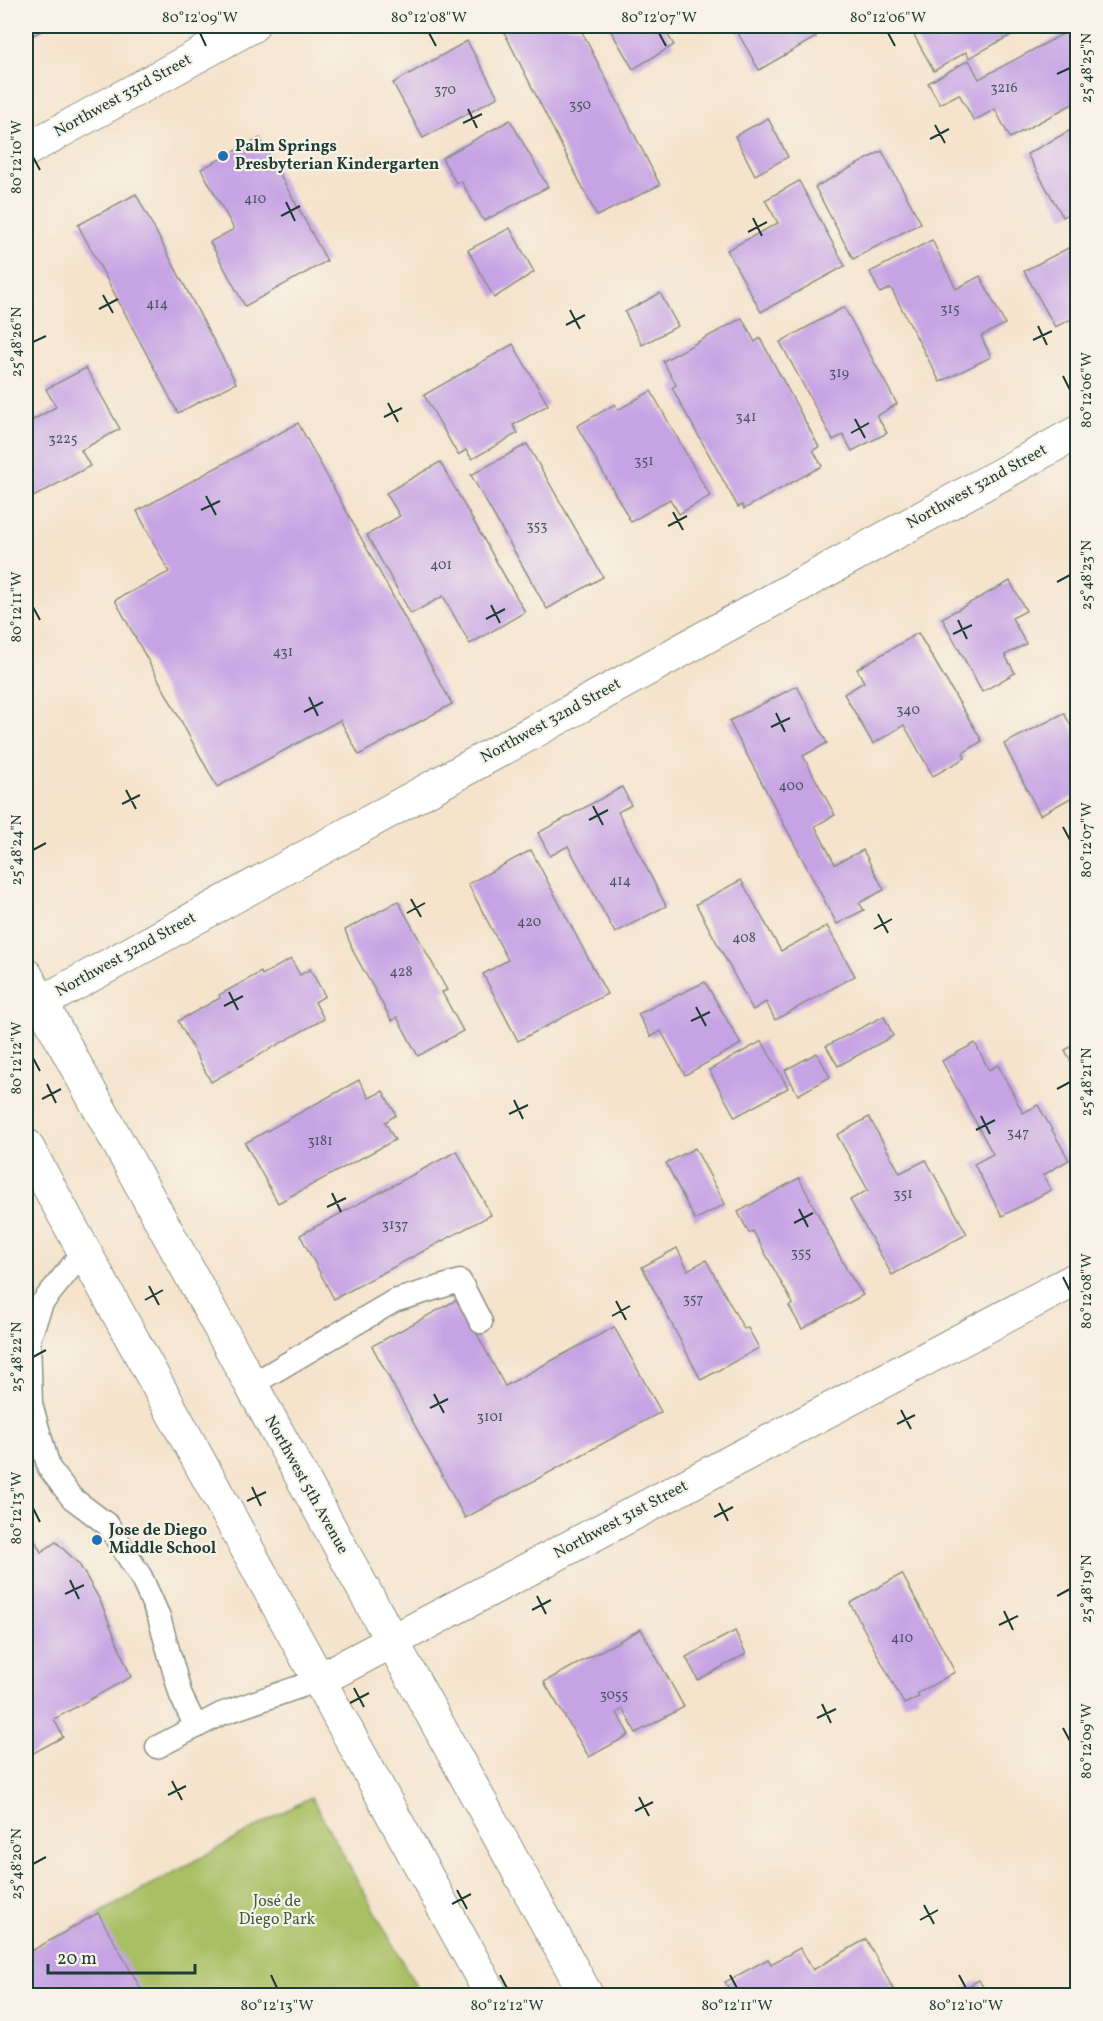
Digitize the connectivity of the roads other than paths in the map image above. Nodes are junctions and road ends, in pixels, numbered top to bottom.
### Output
1 (252, 26) edge
2 (26, 150) edge
3 (1077, 432) edge
4 (31, 996) edge
5 (26, 1145) edge
6 (84, 1251) junction
7 (1077, 1278) edge
8 (481, 1322) dead end
9 (251, 1385) junction
10 (392, 1641) junction
11 (319, 1680) junction
12 (196, 1727) junction
13 (157, 1747) dead end
14 (492, 1995) edge
15 (586, 1995) edge

1 - 2 street, Northwest 33rd Street
3 - 4 street, Northwest 32nd Street
4 - 9 street, Northwest 5th Avenue
5 - 6 street
6 - 11 street
6 - 12 lane
7 - 10 street, Northwest 31st Street
8 - 9 lane
9 - 10 street, Northwest 5th Avenue
10 - 11 street, Northwest 31st Street
10 - 15 street, Northwest 5th Avenue
11 - 12 lane, Northwest 31st Street
11 - 14 street
12 - 13 lane, Northwest 31st Street

